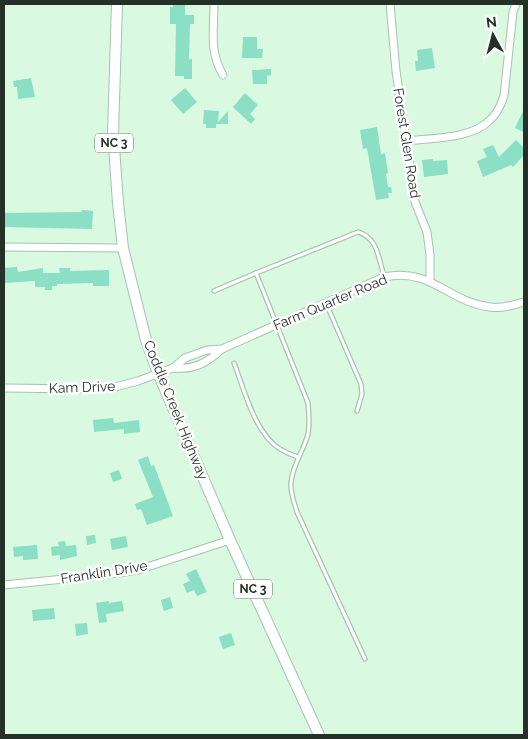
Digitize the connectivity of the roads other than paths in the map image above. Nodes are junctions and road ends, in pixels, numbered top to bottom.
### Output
1 (117, 4) edge
2 (214, 4) edge
3 (390, 4) edge
4 (516, 4) edge
5 (223, 75) dead end
6 (406, 141) junction
7 (4, 248) edge
8 (123, 248) junction
9 (256, 273) junction
10 (384, 277) junction
11 (430, 281) junction
12 (214, 291) dead end
13 (524, 302) edge
14 (326, 303) junction
15 (276, 325) junction
16 (222, 349) junction
17 (234, 363) dead end
18 (173, 368) junction
19 (158, 373) junction
20 (4, 388) edge
21 (357, 411) dead end
22 (298, 457) junction
23 (230, 540) junction
24 (4, 585) edge
25 (365, 659) dead end
26 (319, 735) edge

1 - 8 main road, Coddle Creek Highway / NC 3
2 - 5 street
3 - 6 street, Forest Glen Road
4 - 6 street
6 - 11 street, Forest Glen Road
7 - 8 street
8 - 19 main road, Coddle Creek Highway / NC 3
9 - 10 lane
9 - 12 lane
9 - 15 lane
10 - 11 street, Farm Quarter Road
10 - 14 street, Farm Quarter Road
11 - 13 street, Farm Quarter Road
14 - 15 street, Farm Quarter Road
14 - 21 lane
15 - 16 street, Farm Quarter Road
15 - 22 lane
16 - 18 street, Farm Quarter Road
16 - 18 street, Farm Quarter Road
17 - 22 lane
18 - 19 street, Farm Quarter Road
19 - 20 street, Kam Drive
19 - 23 main road, Coddle Creek Highway / NC 3
22 - 25 lane
23 - 24 street, Franklin Drive
23 - 26 main road, Coddle Creek Highway / NC 3

